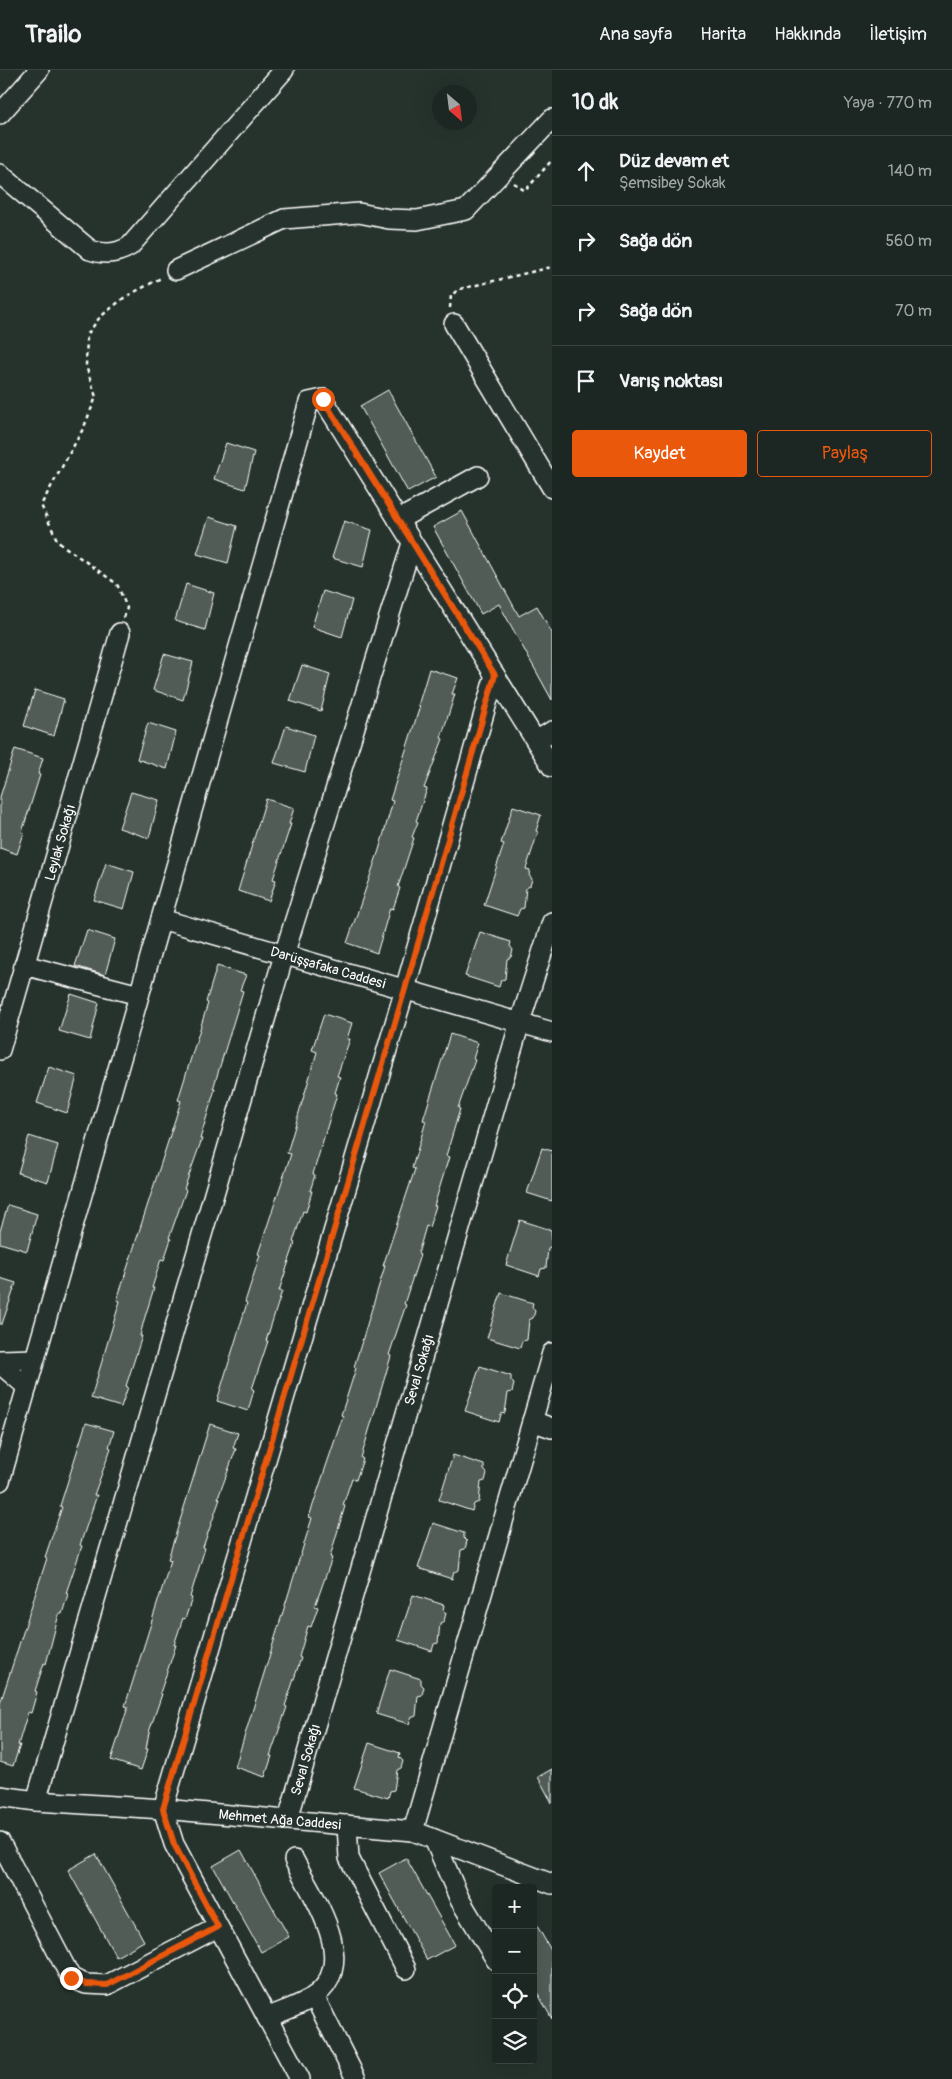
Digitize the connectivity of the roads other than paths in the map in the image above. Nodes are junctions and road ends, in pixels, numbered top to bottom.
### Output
1 (39, 70) edge
2 (284, 70) edge
3 (0, 114) edge
4 (552, 119) edge
5 (0, 174) edge
6 (176, 270) road end
7 (454, 324) road end
8 (478, 476) dead end
9 (552, 488) edge
10 (398, 520) junction
11 (412, 543) junction
12 (120, 634) road end
13 (495, 675) junction
14 (552, 731) edge
15 (536, 741) junction
16 (552, 767) edge
17 (161, 919) junction
18 (552, 922) edge
19 (284, 955) junction
20 (24, 965) junction
21 (405, 989) junction
22 (139, 995) junction
23 (520, 1022) junction
24 (552, 1032) edge
25 (0, 1050) edge
26 (552, 1353) edge
27 (35, 1359) junction
28 (0, 1360) edge
29 (0, 1364) edge
30 (27, 1387) junction
31 (532, 1421) junction
32 (552, 1428) edge
33 (0, 1480) edge
34 (0, 1796) edge
35 (36, 1801) junction
36 (163, 1809) junction
37 (288, 1820) junction
38 (347, 1825) junction
39 (412, 1831) junction
40 (434, 1839) junction
41 (0, 1842) edge
42 (294, 1860) dead end
43 (552, 1884) edge
44 (218, 1927) junction
45 (492, 1953) edge
46 (406, 1969) dead end
47 (314, 1996) junction
48 (267, 2018) junction
49 (300, 2079) edge
50 (356, 2079) edge

1 - 3 street
2 - 5 street
4 - 6 street
7 - 9 street
8 - 10 street
10 - 11 street
10 - 17 street
11 - 13 street
11 - 19 street
12 - 20 street, Leylak Sokağı
13 - 15 street
13 - 21 street
14 - 15 street
15 - 16 street
17 - 19 street, Darüşşafaka Caddesi
17 - 22 street
18 - 23 street, Seval Sokağı
19 - 21 street, Darüşşafaka Caddesi
19 - 35 street
20 - 22 street
20 - 25 street, Leylak Sokağı
21 - 23 street, Darüşşafaka Caddesi
21 - 36 street
22 - 27 street
23 - 24 street, Darüşşafaka Caddesi
23 - 37 street, Seval Sokağı
26 - 31 street
27 - 28 street
27 - 30 street
29 - 30 street
30 - 33 street
31 - 32 street
31 - 39 street
34 - 35 street, Mehmet Ağa Caddesi
35 - 36 street, Mehmet Ağa Caddesi
36 - 37 street, Mehmet Ağa Caddesi
36 - 44 street
37 - 38 street, Mehmet Ağa Caddesi
38 - 39 street, Mehmet Ağa Caddesi
38 - 46 street
39 - 40 street, Mehmet Ağa Caddesi
40 - 43 street, Mehmet Ağa Caddesi
40 - 45 street
41 - 44 street
42 - 47 street
44 - 48 street
47 - 48 street
47 - 50 street
48 - 49 street

